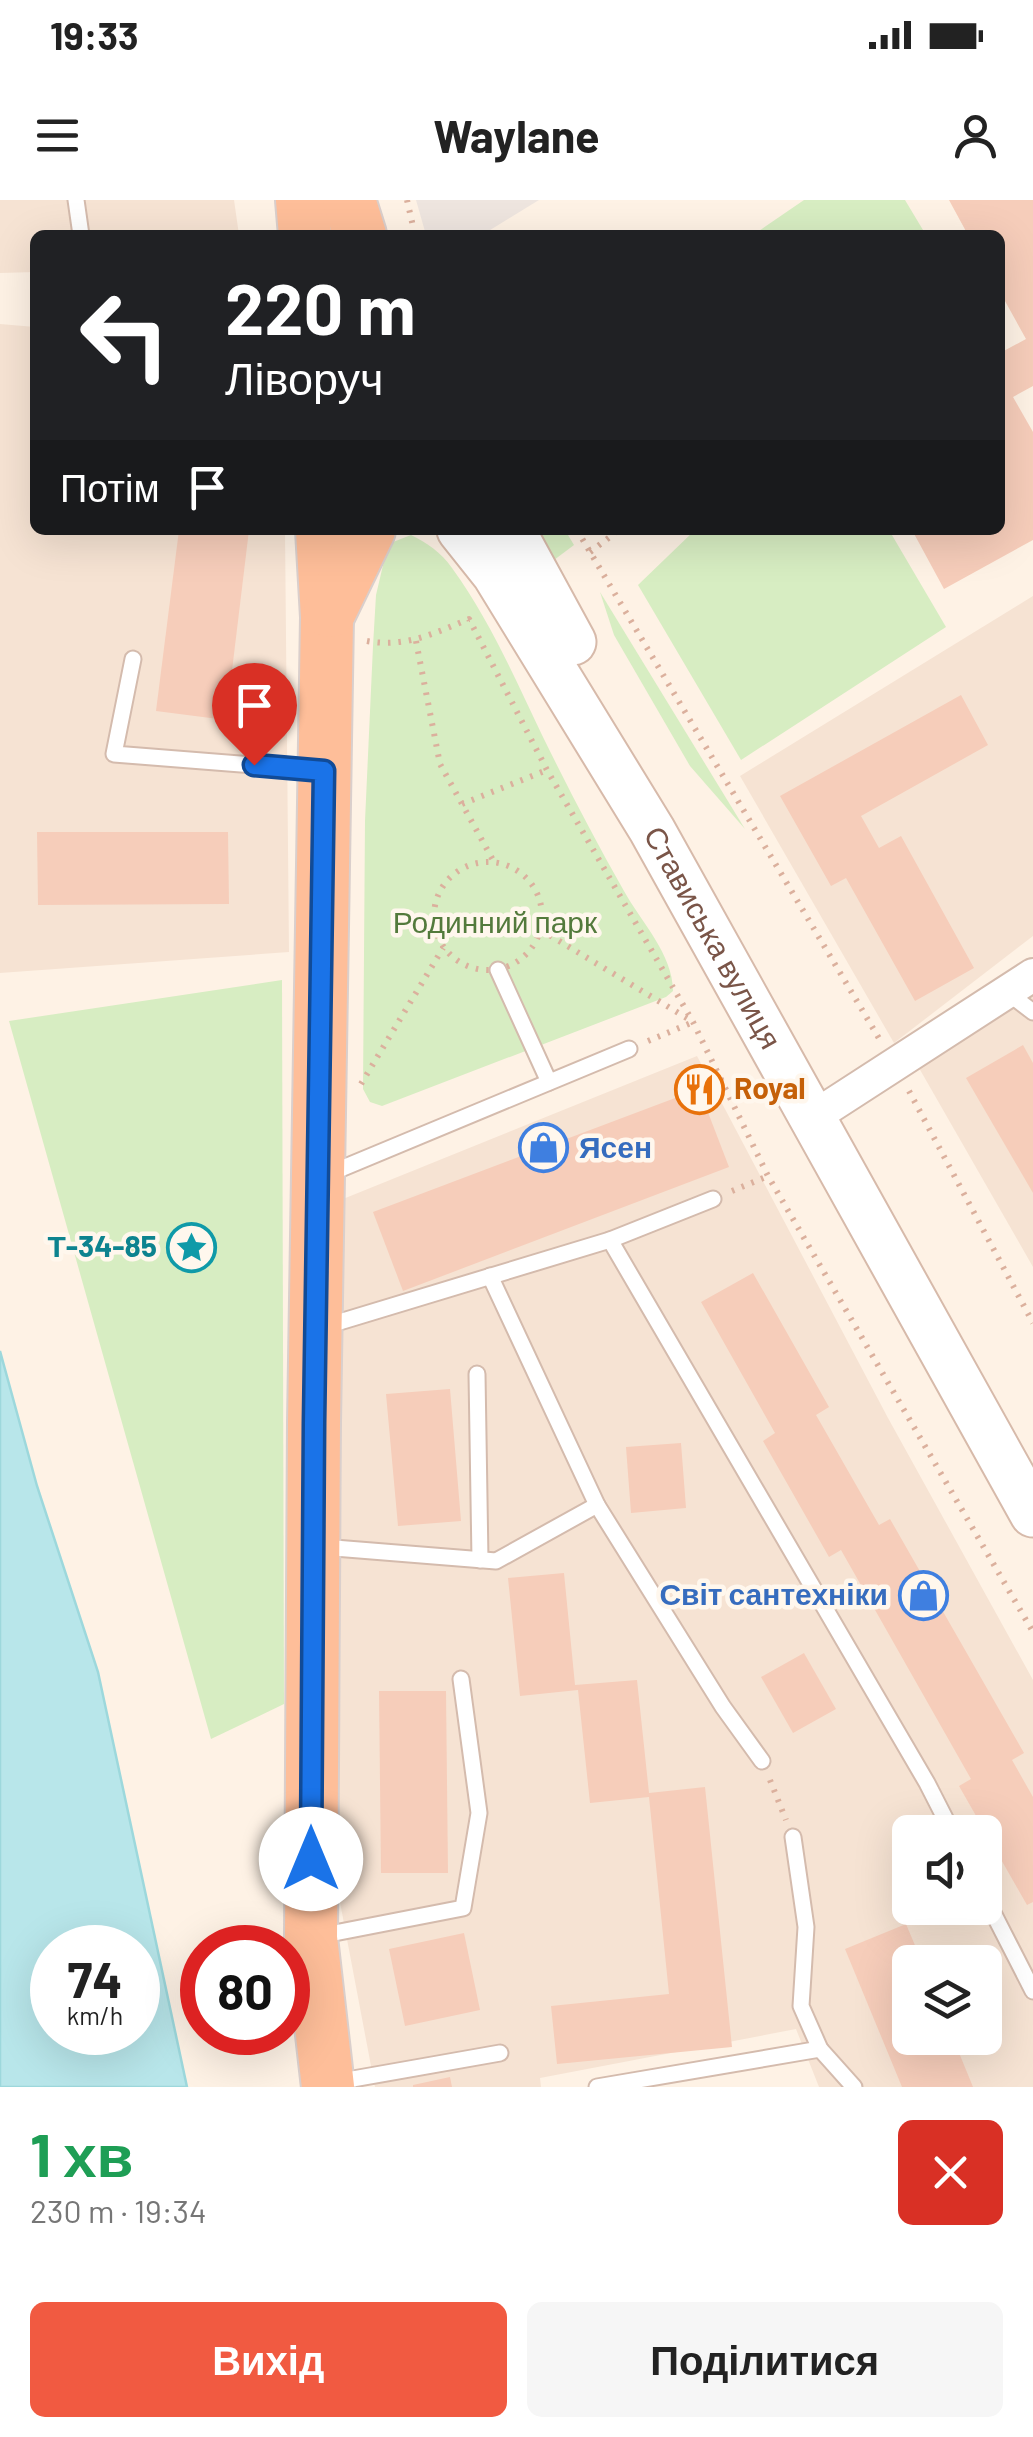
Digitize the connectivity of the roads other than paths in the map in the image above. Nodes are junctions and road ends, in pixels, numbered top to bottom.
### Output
1 (76, 200) edge
2 (302, 200) edge
3 (349, 200) edge
4 (80, 230) edge
5 (305, 230) edge
6 (358, 230) edge
7 (322, 535) edge
8 (368, 535) edge
9 (464, 535) edge
10 (514, 535) edge
11 (327, 625) junction
12 (133, 659) dead end
13 (324, 771) junction
14 (498, 970) road end
15 (1024, 993) edge
16 (630, 1049) road end
17 (549, 1082) junction
18 (824, 1111) junction
19 (318, 1179) junction
20 (713, 1198) road end
21 (610, 1240) junction
22 (490, 1276) junction
23 (316, 1330) junction
24 (476, 1374) dead end
25 (1033, 1464) edge
26 (596, 1506) junction
27 (1033, 1514) edge
28 (313, 1546) junction
29 (480, 1560) junction
30 (461, 1679) dead end
31 (762, 1761) road end
32 (943, 1815) edge
33 (793, 1837) road end
34 (999, 1925) edge
35 (311, 1938) junction
36 (1033, 1991) edge
37 (820, 2048) junction
38 (500, 2052) dead end
39 (328, 2085) edge
40 (598, 2087) edge
41 (854, 2087) edge

1 - 4 lane
2 - 5 highway
3 - 6 highway
7 - 11 highway
8 - 11 highway
9 - 18 main road, Стависька вулиця
10 - 18 main road, Стависька вулиця
11 - 13 highway
12 - 13 lane
13 - 19 highway
14 - 17 lane
15 - 18 street
16 - 17 lane
17 - 19 lane
18 - 25 main road, Стависька вулиця
18 - 27 main road, Стависька вулиця
19 - 23 highway
20 - 21 lane
21 - 22 lane
21 - 32 lane
22 - 23 lane
22 - 26 lane
23 - 28 highway
24 - 29 lane
26 - 29 lane
26 - 31 lane
28 - 29 lane
28 - 35 highway
30 - 35 lane
33 - 37 lane
34 - 36 lane
35 - 39 highway
37 - 40 lane
37 - 41 lane
38 - 39 lane

